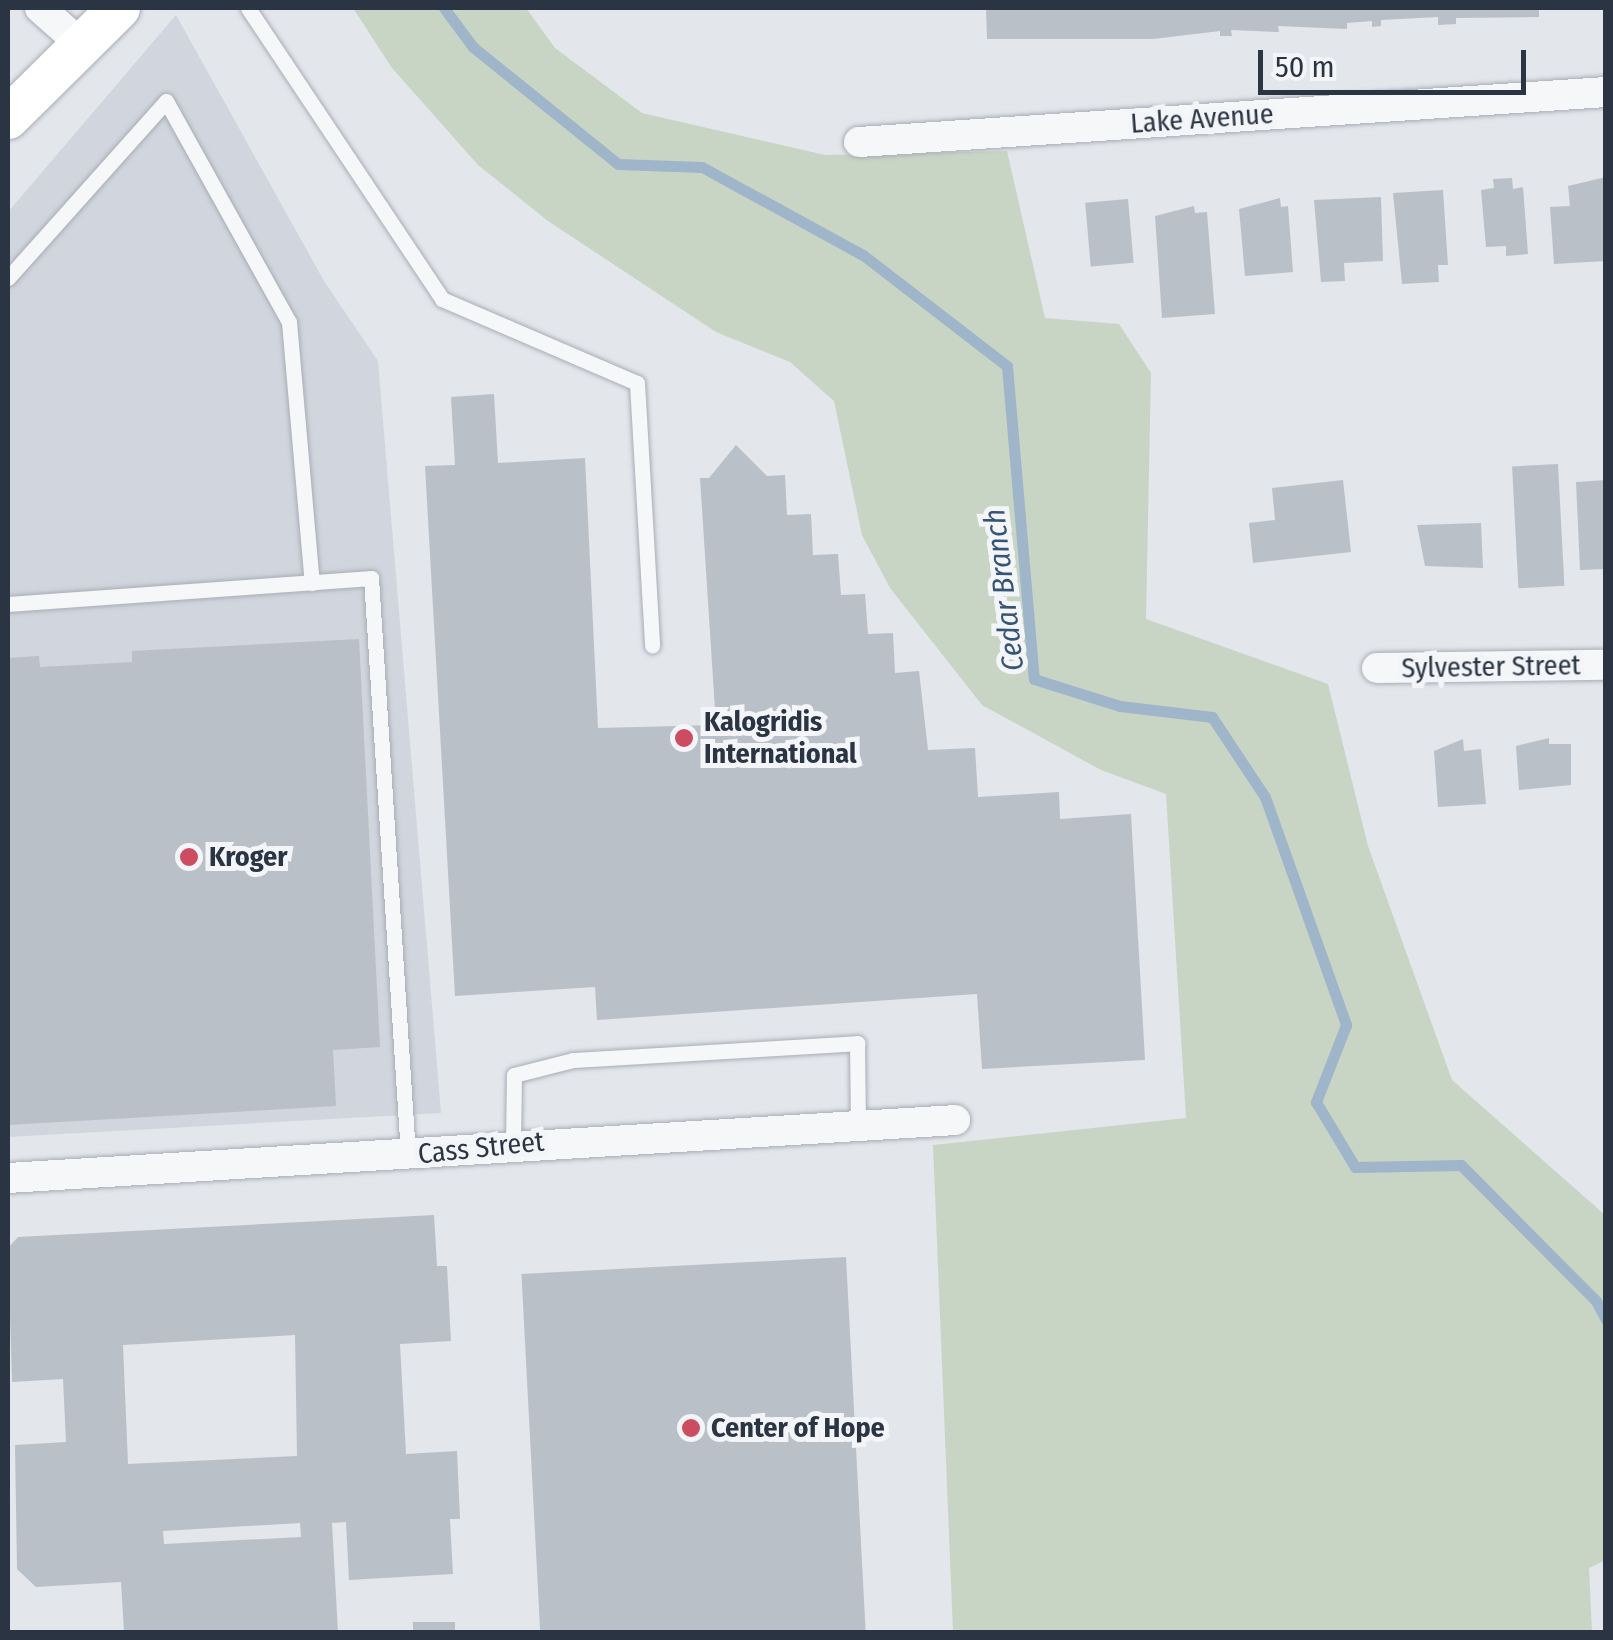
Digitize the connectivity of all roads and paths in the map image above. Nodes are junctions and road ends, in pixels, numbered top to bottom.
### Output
1 (40, 8) edge
2 (119, 8) edge
3 (248, 8) edge
4 (83, 46) junction
5 (1606, 92) edge
6 (8, 118) edge
7 (859, 142) dead end
8 (8, 278) edge
9 (312, 583) junction
10 (8, 604) edge
11 (652, 646) dead end
12 (1606, 665) edge
13 (1377, 668) dead end
14 (955, 1120) dead end
15 (858, 1124) junction
16 (513, 1145) junction
17 (408, 1155) junction
18 (8, 1178) edge

1 - 4 street
2 - 4 main road
3 - 11 lane
4 - 6 main road
5 - 7 street, Lake Avenue
8 - 9 lane
9 - 10 lane
9 - 17 lane
12 - 13 street, Sylvester Street
14 - 15 street, Cass Street
15 - 16 street, Cass Street
15 - 16 lane
16 - 17 street, Cass Street
17 - 18 street, Cass Street

